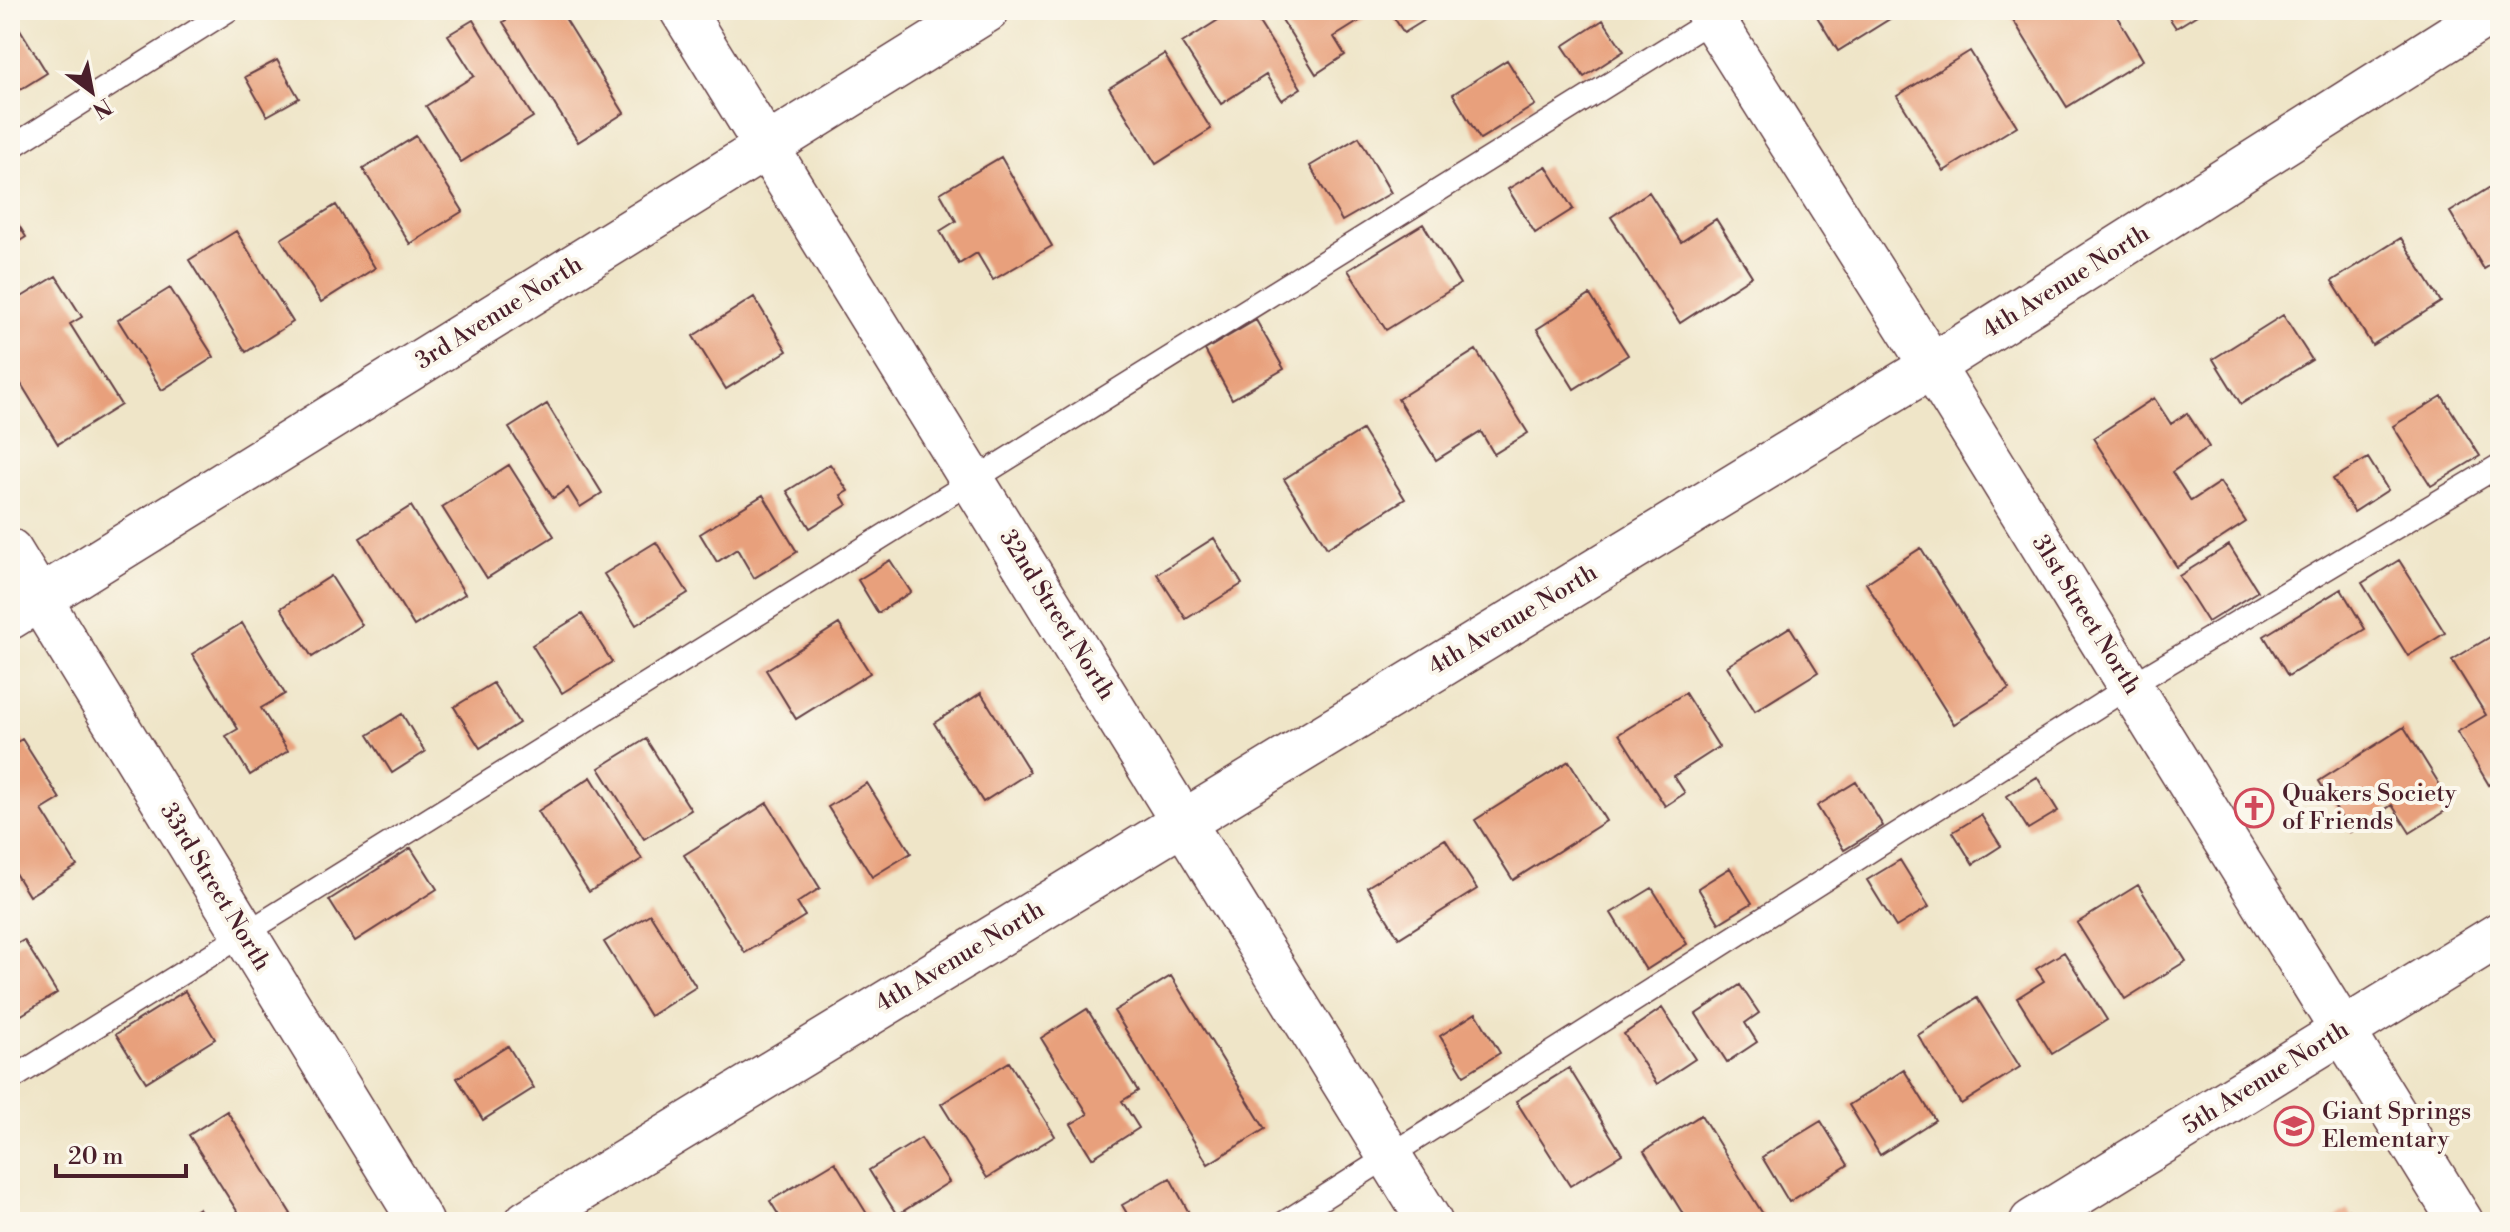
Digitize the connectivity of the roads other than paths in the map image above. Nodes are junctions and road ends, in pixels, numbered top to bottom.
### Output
1 (229, 10) edge
2 (682, 10) edge
3 (987, 10) edge
4 (2494, 10) edge
5 (1716, 13) edge
6 (767, 147) junction
7 (10, 148) edge
8 (1932, 366) junction
9 (2500, 465) edge
10 (973, 480) junction
11 (10, 551) edge
12 (25, 608) edge
13 (2130, 686) junction
14 (1184, 820) junction
15 (2500, 934) edge
16 (244, 935) junction
17 (2342, 1031) junction
18 (10, 1080) edge
19 (1390, 1157) junction
20 (421, 1222) edge
21 (527, 1222) edge
22 (1285, 1222) edge
23 (1430, 1222) edge
24 (2032, 1222) edge
25 (2461, 1222) edge

1 - 7 lane
2 - 6 street, 32nd Street North
3 - 6 street, 3rd Avenue North
4 - 8 street, 4th Avenue North
5 - 8 street, 31st Street North
5 - 10 lane
6 - 10 street, 32nd Street North
6 - 12 street, 3rd Avenue North
8 - 13 street, 31st Street North
8 - 14 street, 4th Avenue North
9 - 13 lane
10 - 14 street, 32nd Street North
10 - 16 lane
11 - 12 street, 33rd Street North
12 - 16 street, 33rd Street North
13 - 17 street, 31st Street North
13 - 19 lane
14 - 19 street, 32nd Street North
14 - 21 street, 4th Avenue North
15 - 17 street, 5th Avenue North
16 - 18 lane
16 - 20 street, 33rd Street North
17 - 24 street, 5th Avenue North
17 - 25 street, 31st Street North
19 - 22 lane
19 - 23 street, 32nd Street North

